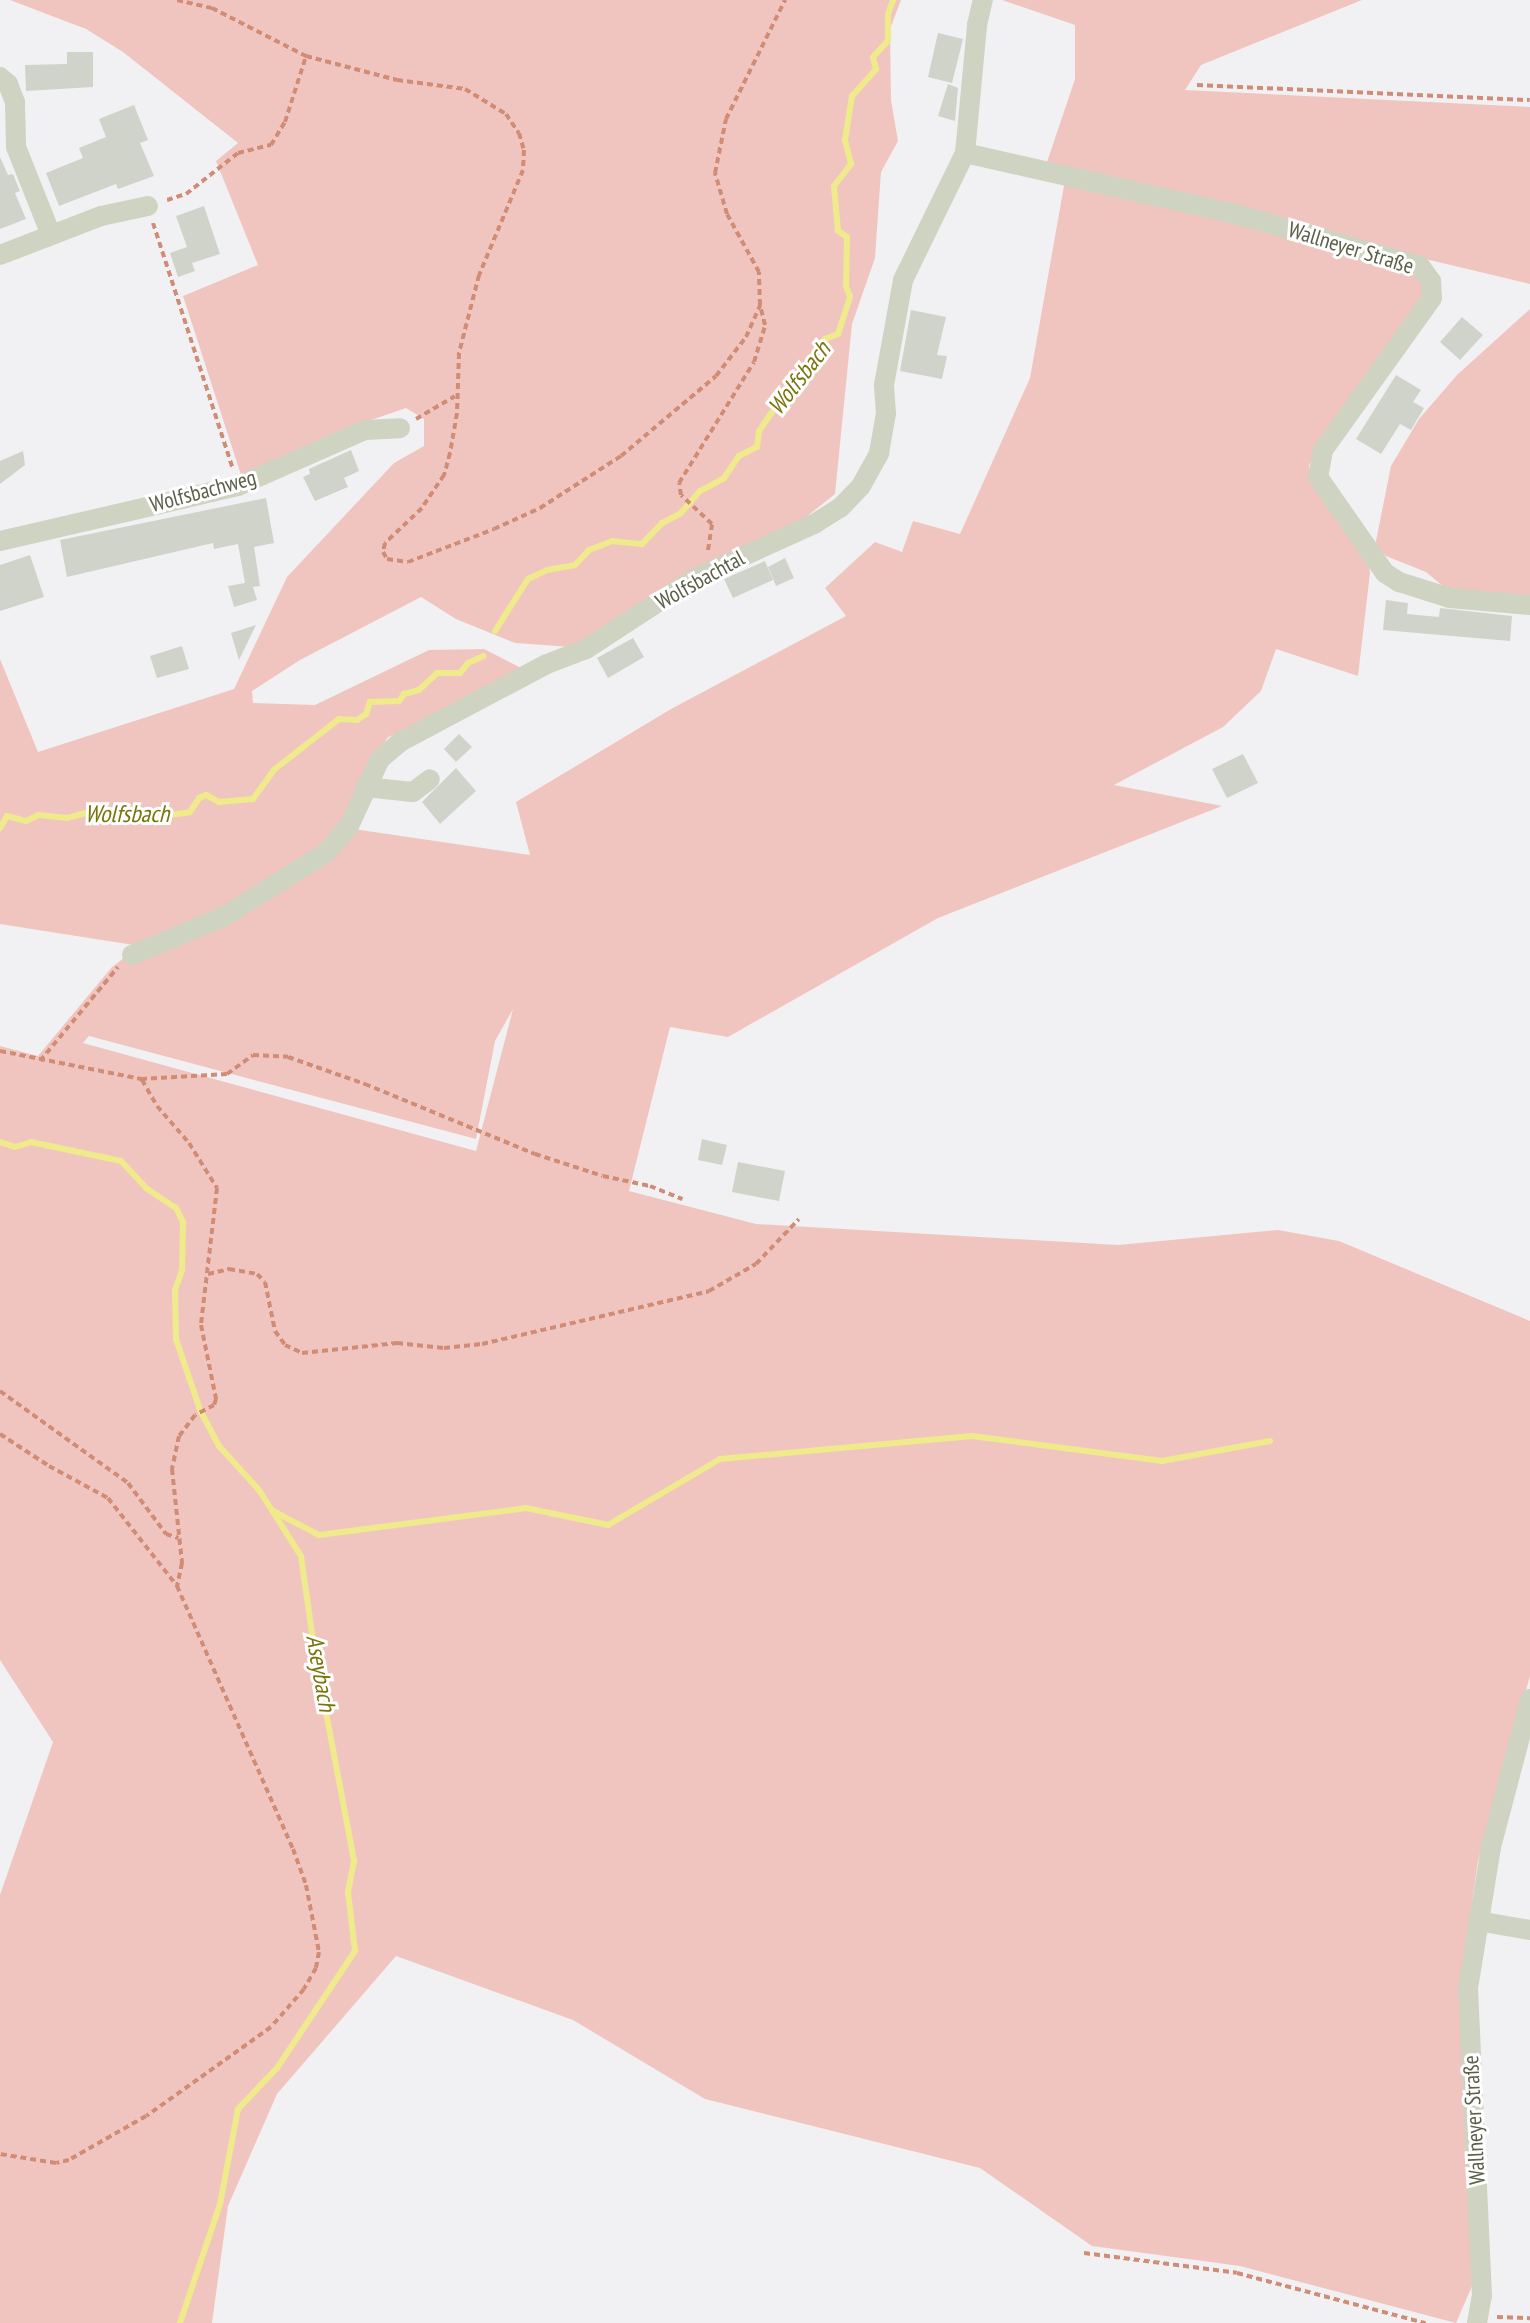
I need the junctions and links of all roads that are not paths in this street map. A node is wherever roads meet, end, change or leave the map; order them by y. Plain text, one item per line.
1 (983, 0) edge
2 (0, 77) edge
3 (965, 153) junction
4 (148, 206) road end
5 (51, 235) junction
6 (0, 255) edge
7 (400, 428) road end
8 (0, 541) edge
9 (1530, 605) edge
10 (430, 779) dead end
11 (365, 787) junction
12 (132, 955) road end
13 (1530, 1699) edge
14 (1478, 1921) junction
15 (1530, 1930) edge
16 (1484, 2322) edge

1 - 3 street, Wolfsbachtal
2 - 5 street
3 - 9 street, Wallneyer Straße
3 - 11 street, Wolfsbachtal
4 - 5 street
5 - 6 street
7 - 8 street, Wolfsbachweg
10 - 11 street
11 - 12 street, Wolfsbachtal
13 - 14 street, Wallneyer Straße
14 - 15 street
14 - 16 street, Wallneyer Straße

